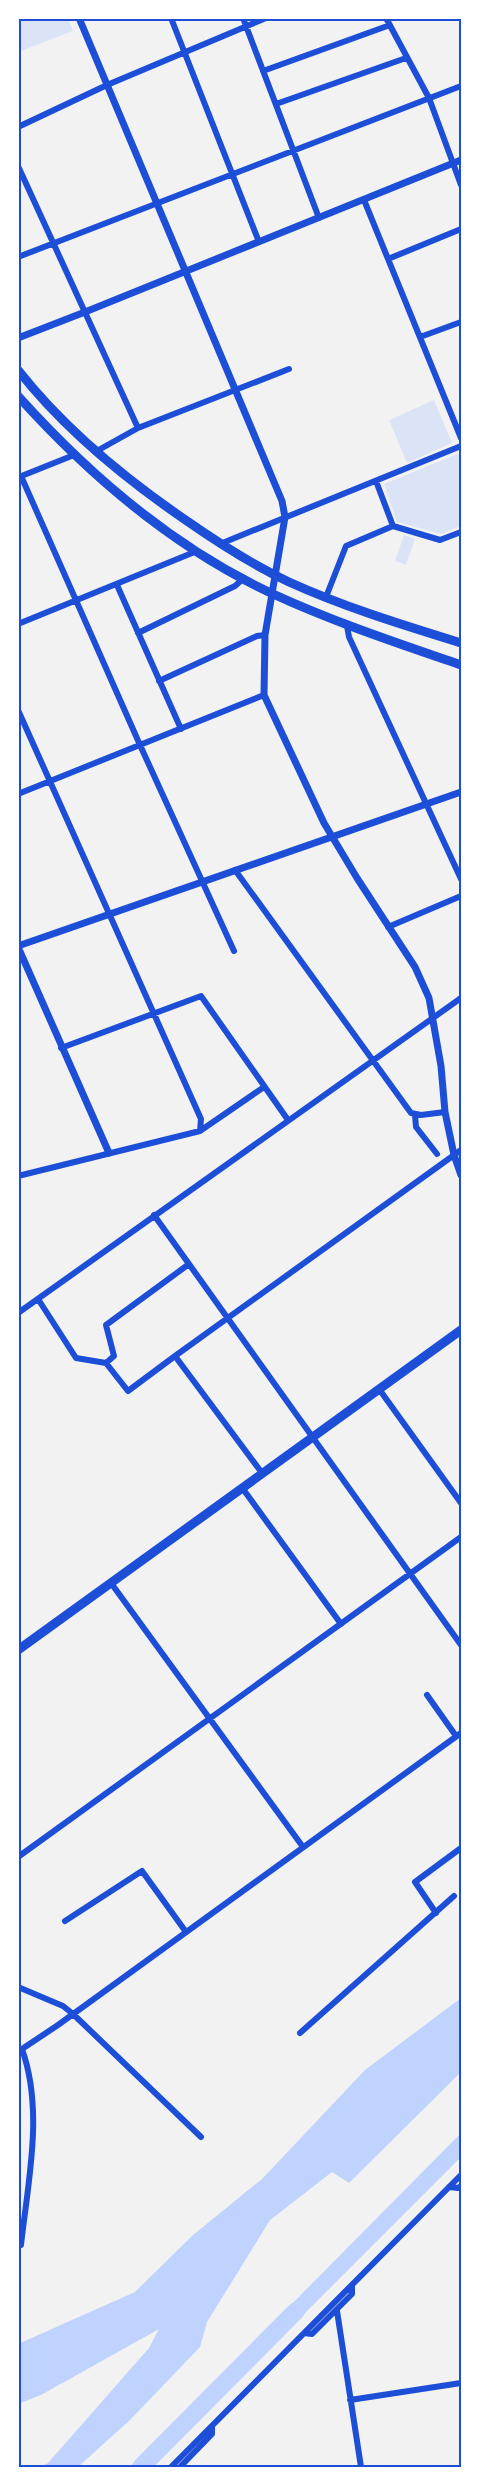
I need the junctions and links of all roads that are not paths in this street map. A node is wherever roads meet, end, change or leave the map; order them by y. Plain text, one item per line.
1 (79, 18) edge
2 (171, 18) edge
3 (243, 18) edge
4 (266, 18) edge
5 (386, 18) edge
6 (390, 25) junction
7 (247, 26) junction
8 (184, 52) junction
9 (406, 58) junction
10 (263, 71) junction
11 (107, 85) junction
12 (461, 86) edge
13 (429, 98) junction
14 (276, 104) junction
15 (18, 127) edge
16 (293, 151) junction
17 (457, 161) edge
18 (18, 166) edge
19 (233, 175) junction
20 (461, 185) edge
21 (364, 200) junction
22 (157, 204) junction
23 (319, 218) junction
24 (461, 229) edge
25 (259, 242) junction
26 (55, 243) junction
27 (18, 257) edge
28 (388, 259) junction
29 (186, 272) junction
30 (86, 312) junction
31 (461, 322) edge
32 (420, 337) junction
33 (18, 338) edge
34 (18, 369) edge
35 (289, 369) dead end
36 (235, 391) junction
37 (18, 396) edge
38 (138, 428) junction
39 (461, 438) edge
40 (461, 446) edge
41 (95, 452) junction
42 (74, 455) junction
43 (20, 477) edge
44 (376, 481) junction
45 (285, 516) junction
46 (393, 526) junction
47 (461, 532) edge
48 (220, 544) junction
49 (198, 551) junction
50 (275, 575) junction
51 (244, 578) junction
52 (117, 585) junction
53 (271, 593) junction
54 (326, 597) junction
55 (75, 601) junction
56 (18, 624) edge
57 (347, 626) junction
58 (138, 633) junction
59 (265, 635) junction
60 (461, 644) edge
61 (461, 665) edge
62 (159, 681) junction
63 (264, 695) junction
64 (18, 710) edge
65 (181, 729) junction
66 (140, 745) junction
67 (50, 781) junction
68 (461, 792) edge
69 (18, 794) edge
70 (427, 804) junction
71 (331, 837) junction
72 (235, 870) junction
73 (461, 879) edge
74 (202, 882) junction
75 (461, 896) edge
76 (110, 914) junction
77 (388, 927) junction
78 (18, 947) edge
79 (234, 951) dead end
80 (461, 998) edge
81 (154, 1012) junction
82 (433, 1017) junction
83 (61, 1048) junction
84 (372, 1061) junction
85 (264, 1087) junction
86 (445, 1112) junction
87 (415, 1115) junction
88 (288, 1120) junction
89 (200, 1131) junction
90 (461, 1150) edge
91 (109, 1152) junction
92 (437, 1154) dead end
93 (454, 1155) junction
94 (461, 1175) edge
95 (18, 1176) edge
96 (154, 1215) junction
97 (189, 1264) junction
98 (38, 1299) junction
99 (18, 1312) edge
100 (228, 1318) junction
101 (461, 1330) edge
102 (175, 1356) junction
103 (106, 1363) junction
104 (379, 1389) junction
105 (312, 1437) junction
106 (262, 1473) junction
107 (243, 1489) junction
108 (461, 1503) edge
109 (461, 1537) edge
110 (411, 1575) junction
111 (111, 1583) junction
112 (342, 1624) junction
113 (461, 1646) edge
114 (18, 1650) edge
115 (427, 1695) dead end
116 (210, 1719) junction
117 (459, 1735) edge
118 (303, 1847) junction
119 (461, 1848) edge
120 (18, 1857) edge
121 (454, 1896) dead end
122 (436, 1913) junction
123 (65, 1921) dead end
124 (186, 1932) junction
125 (18, 1987) edge
126 (73, 2014) junction
127 (300, 2033) dead end
128 (20, 2049) edge
129 (201, 2137) dead end
130 (461, 2175) edge
131 (461, 2186) edge
132 (449, 2187) junction
133 (18, 2244) edge
134 (352, 2285) junction
135 (338, 2311) junction
136 (304, 2333) junction
137 (461, 2383) edge
138 (350, 2400) junction
139 (212, 2425) junction
140 (183, 2466) edge
141 (171, 2467) edge
142 (361, 2467) edge

1 - 11 street
2 - 8 street
3 - 7 street
4 - 7 street
5 - 6 street
6 - 9 street
6 - 10 street
7 - 8 street
7 - 10 street
8 - 11 street
8 - 19 street
9 - 13 street
9 - 14 street
10 - 14 street
11 - 15 street
11 - 22 street
12 - 13 street
13 - 16 street
13 - 17 street
14 - 16 street
16 - 19 street
16 - 23 street
17 - 20 street
17 - 21 street
18 - 26 street
19 - 22 street
19 - 25 street
21 - 23 street
21 - 28 street
22 - 26 street
22 - 29 street
23 - 25 street
24 - 28 street
25 - 29 street
26 - 27 street
26 - 30 street
28 - 32 street
29 - 30 street
29 - 36 street
30 - 33 street
30 - 38 street
31 - 32 street
32 - 39 street
34 - 41 main road
35 - 36 street
36 - 38 street
36 - 45 street
37 - 42 main road
38 - 41 street
40 - 44 street
41 - 48 main road
42 - 43 street
42 - 49 main road
43 - 55 street
44 - 45 street
44 - 46 street
45 - 48 street
45 - 50 street
46 - 47 street
46 - 54 street
48 - 50 main road
49 - 51 main road
49 - 52 street
50 - 53 street
50 - 54 main road
51 - 53 main road
51 - 58 street
52 - 55 street
52 - 58 street
53 - 57 main road
53 - 59 street
54 - 60 main road
55 - 56 street
55 - 66 street
57 - 61 main road
57 - 70 street
58 - 62 street
59 - 62 street
59 - 63 street
62 - 65 street
63 - 65 street
63 - 71 street
64 - 67 street
65 - 66 street
66 - 67 street
66 - 74 street
67 - 69 street
67 - 76 street
68 - 70 street
70 - 71 street
70 - 73 street
71 - 72 street
71 - 77 street
72 - 74 street
72 - 84 street
74 - 76 street
74 - 79 street
75 - 77 street
76 - 78 street
76 - 81 street
77 - 82 street
78 - 83 street
80 - 82 street
81 - 83 street
81 - 85 street
81 - 89 street
82 - 84 street
82 - 86 street
83 - 91 street
84 - 87 street
84 - 88 street
85 - 88 street
85 - 89 street
86 - 87 street
86 - 93 street
87 - 92 street
88 - 96 street
89 - 91 street
90 - 93 street
91 - 95 street
93 - 94 street
93 - 100 street
96 - 97 street
96 - 98 street
97 - 100 street
97 - 103 street
98 - 99 street
98 - 103 street
100 - 102 street
100 - 105 street
101 - 104 main road
102 - 103 street
102 - 106 street
104 - 105 main road
104 - 108 street
105 - 106 main road
105 - 110 street
106 - 107 main road
107 - 111 main road
107 - 112 street
109 - 110 street
110 - 112 street
110 - 113 street
111 - 114 main road
111 - 116 street
112 - 116 street
115 - 117 street
116 - 118 street
116 - 120 street
117 - 118 street
118 - 124 street
119 - 122 street
121 - 122 street
122 - 127 street
123 - 124 street
124 - 126 street
125 - 126 street
126 - 128 street
126 - 129 street
128 - 133 street
130 - 132 street
131 - 132 street
132 - 134 street
134 - 135 street
134 - 136 street
135 - 136 street
135 - 138 street
136 - 139 street
137 - 138 street
138 - 142 street
139 - 140 street
139 - 141 street

